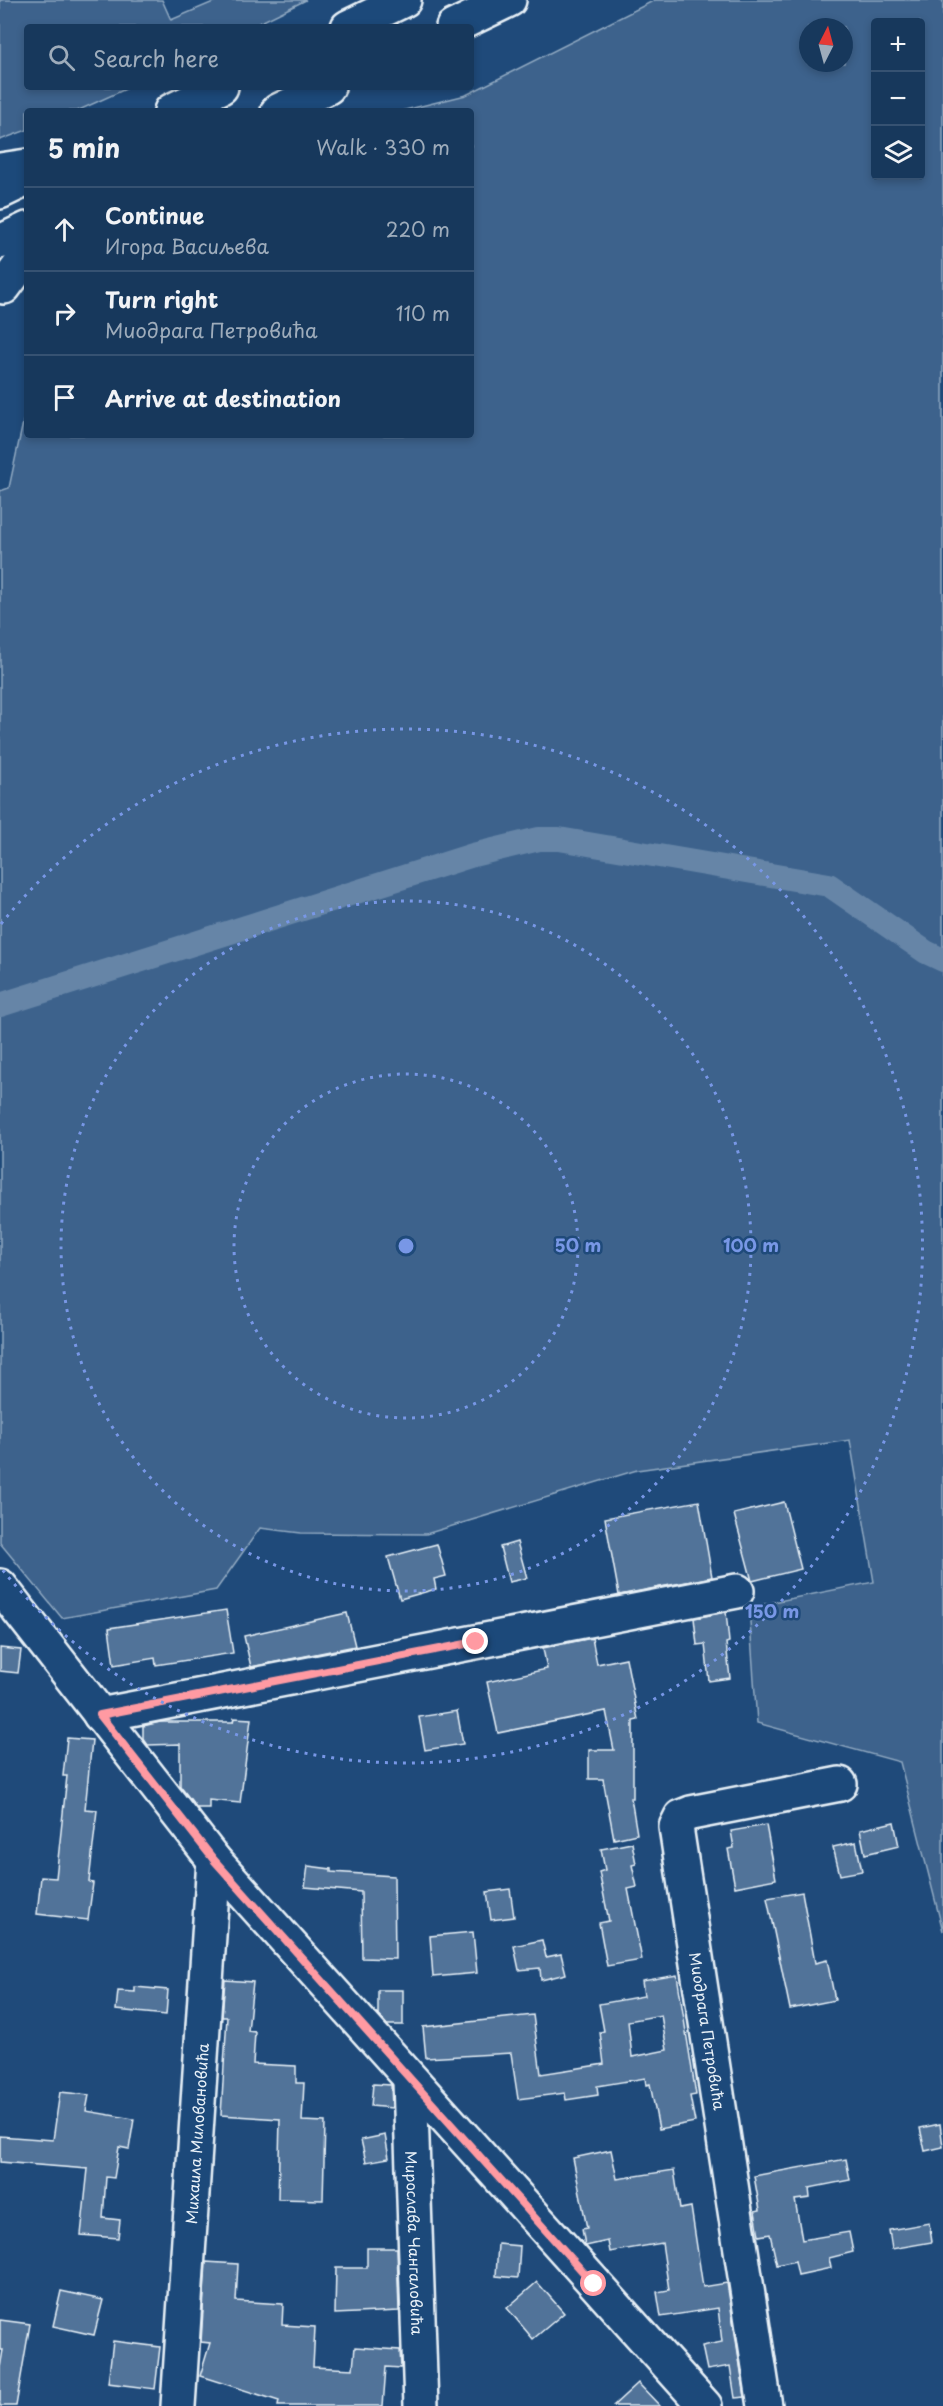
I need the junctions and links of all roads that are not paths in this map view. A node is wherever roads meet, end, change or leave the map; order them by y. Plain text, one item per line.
1 (404, 0) edge
2 (509, 0) edge
3 (354, 24) edge
4 (459, 24) edge
5 (215, 90) edge
6 (322, 90) edge
7 (177, 108) edge
8 (284, 108) edge
9 (24, 166) edge
10 (0, 170) edge
11 (24, 180) edge
12 (0, 192) edge
13 (24, 230) edge
14 (0, 242) edge
15 (24, 260) edge
16 (1, 292) edge
17 (0, 1586) edge
18 (737, 1591) dead end
19 (100, 1715) junction
20 (840, 1784) dead end
21 (214, 1860) junction
22 (410, 2081) junction
23 (178, 2406) edge
24 (421, 2406) edge
25 (705, 2406) edge
26 (765, 2406) edge

1 - 3 street
2 - 4 street
5 - 7 street
6 - 8 street
9 - 10 street
11 - 12 street
13 - 14 street
15 - 16 street
17 - 19 street
18 - 19 street
19 - 21 street
20 - 26 street, Миодрага Петровића
21 - 22 street
21 - 23 street, Михаила Миловановића
22 - 24 street, Мирослава Чангаловића
22 - 25 street

